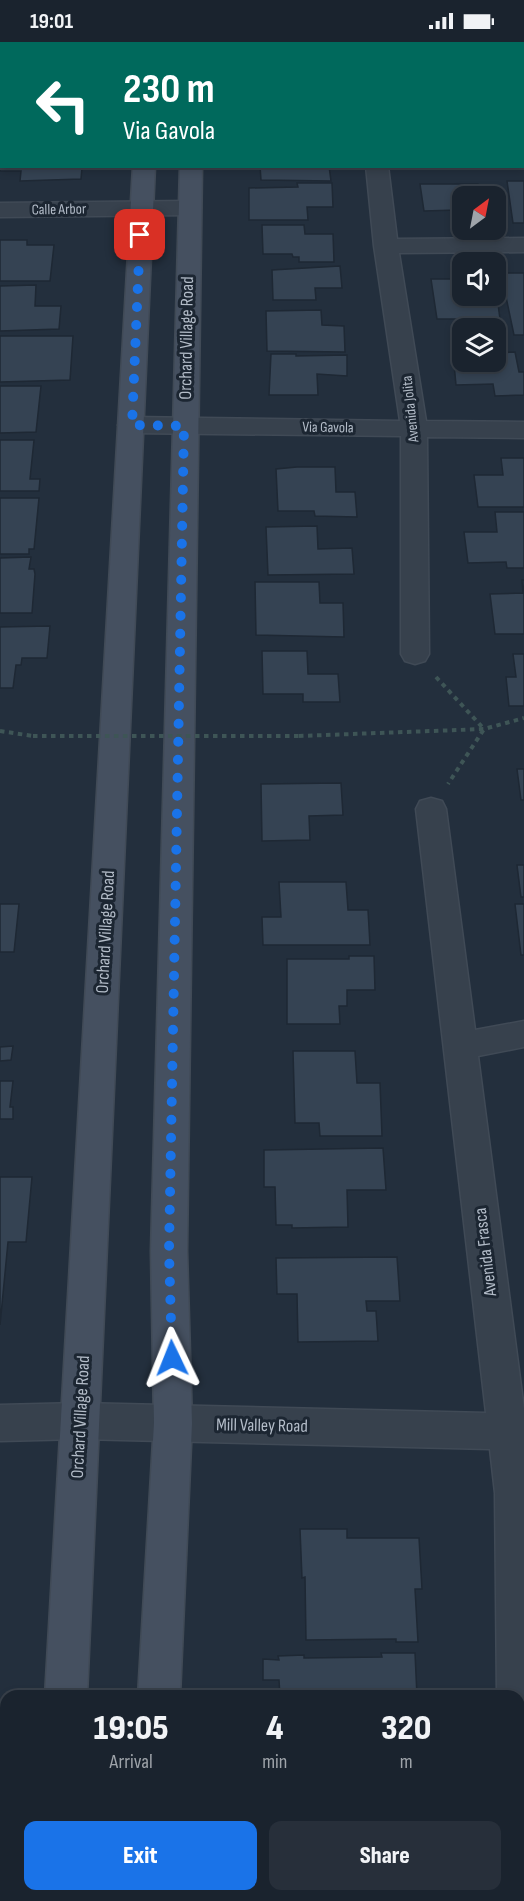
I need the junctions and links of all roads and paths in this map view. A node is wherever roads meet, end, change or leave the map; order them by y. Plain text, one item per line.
1 (144, 168) edge
2 (191, 168) edge
3 (377, 168) edge
4 (142, 208) junction
5 (190, 208) junction
6 (0, 210) edge
7 (524, 245) edge
8 (386, 246) junction
9 (132, 425) junction
10 (184, 426) junction
11 (414, 428) junction
12 (524, 430) edge
13 (415, 654) joint
14 (524, 718) edge
15 (484, 729) junction
16 (0, 731) edge
17 (33, 736) joint
18 (431, 810) joint
19 (524, 1034) edge
20 (460, 1046) junction
21 (80, 1421) junction
22 (0, 1423) edge
23 (173, 1423) junction
24 (515, 1432) edge
25 (66, 1690) edge
26 (159, 1690) edge
27 (518, 1690) edge

1 - 4 main road, Orchard Village Road
2 - 5 main road, Orchard Village Road
3 - 8 street, Avenida Jolita
4 - 5 street, Calle Arbor
4 - 6 street, Calle Arbor
4 - 9 main road, Orchard Village Road
5 - 10 main road, Orchard Village Road
7 - 8 street
8 - 11 street, Avenida Jolita
9 - 10 street, Via Gavola
9 - 21 main road, Orchard Village Road
10 - 11 street, Via Gavola
10 - 23 main road, Orchard Village Road
11 - 12 street, Via Gavola
11 - 13 street, Avenida Jolita
13 - 15 path
14 - 15 path
15 - 17 path, bridge
15 - 18 path
16 - 17 path
18 - 20 street, Avenida Frasca
19 - 20 street
20 - 24 street, Avenida Frasca
21 - 22 street, Mill Valley Road
21 - 23 street, Mill Valley Road
21 - 25 main road, Orchard Village Road
23 - 24 street, Mill Valley Road
23 - 26 main road, Orchard Village Road
24 - 27 street, Avenida Frasca

